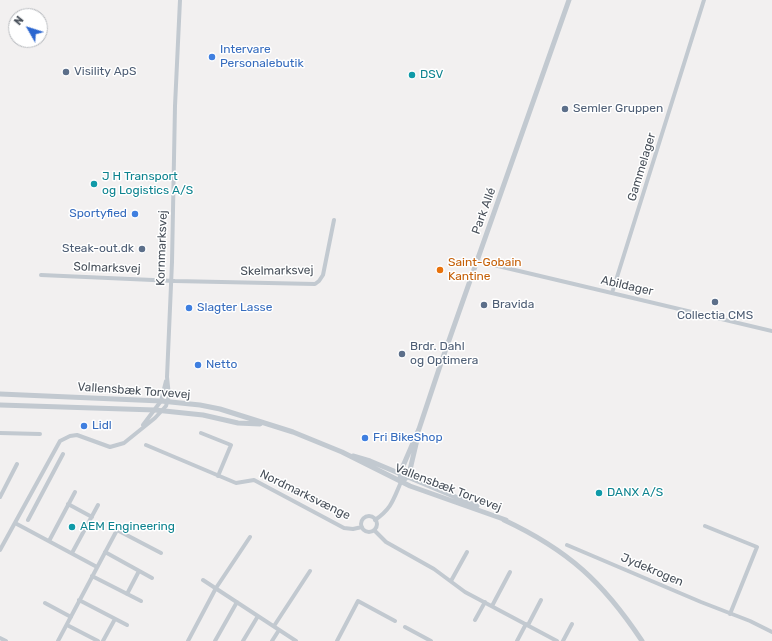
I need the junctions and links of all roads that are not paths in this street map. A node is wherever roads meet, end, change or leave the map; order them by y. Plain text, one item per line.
1 (180, 0) edge
2 (569, 0) edge
3 (704, 0) edge
4 (334, 220) dead end
5 (476, 261) junction
6 (41, 275) dead end
7 (172, 280) junction
8 (612, 293) junction
9 (772, 331) edge
10 (167, 377) junction
11 (0, 394) edge
12 (161, 401) junction
13 (169, 401) junction
14 (0, 406) edge
15 (155, 410) junction
16 (163, 410) junction
17 (265, 424) junction
18 (419, 429) junction
19 (140, 430) junction
20 (0, 433) edge
21 (201, 433) dead end
22 (40, 434) dead end
23 (146, 445) dead end
24 (342, 452) junction
25 (63, 454) dead end
26 (17, 464) dead end
27 (400, 474) junction
28 (218, 476) junction
29 (408, 477) junction
30 (401, 482) junction
31 (75, 492) dead end
32 (31, 494) junction
33 (0, 497) edge
34 (40, 498) junction
35 (68, 504) junction
36 (98, 505) dead end
37 (92, 517) junction
38 (28, 520) dead end
39 (375, 520) junction
40 (506, 520) junction
41 (15, 523) junction
42 (704, 526) dead end
43 (362, 528) junction
44 (374, 530) junction
45 (250, 537) dead end
46 (49, 541) junction
47 (567, 545) dead end
48 (0, 550) edge
49 (105, 552) junction
50 (467, 552) dead end
51 (72, 553) junction
52 (161, 553) dead end
53 (97, 567) junction
54 (139, 571) junction
55 (310, 571) dead end
56 (510, 572) dead end
57 (92, 576) junction
58 (152, 578) dead end
59 (203, 580) dead end
60 (451, 581) junction
61 (216, 588) junction
62 (127, 594) junction
63 (80, 600) junction
64 (541, 600) dead end
65 (141, 601) dead end
66 (237, 602) junction
67 (485, 602) junction
68 (45, 603) dead end
69 (492, 606) junction
70 (730, 614) junction
71 (258, 616) junction
72 (71, 617) junction
73 (115, 619) junction
74 (476, 620) dead end
75 (394, 621) dead end
76 (572, 624) dead end
77 (67, 625) junction
78 (127, 625) dead end
79 (527, 625) junction
80 (274, 626) junction
81 (405, 627) dead end
82 (279, 630) junction
83 (772, 632) edge
84 (0, 638) edge
85 (339, 640) edge
86 (6, 641) edge
87 (58, 641) edge
88 (98, 641) edge
89 (103, 641) edge
90 (188, 641) edge
91 (215, 641) edge
92 (243, 641) edge
93 (272, 641) edge
94 (296, 641) edge
95 (430, 641) edge
96 (517, 641) edge
97 (557, 641) edge
98 (563, 641) edge
99 (642, 641) edge

1 - 7 street, Kornmarksvej
2 - 5 street, Park Allé
3 - 8 street, Gammelager
4 - 7 street, Skelmarksvej
5 - 8 street, Abildager
5 - 18 street, Park Allé
6 - 7 street, Solmarksvej
7 - 10 street, Kornmarksvej
8 - 9 street, Abildager
10 - 12 street, Kornmarksvej
10 - 13 street, Kornmarksvej
11 - 12 street, Vallensbæk Torvevej
12 - 13 street, Vallensbæk Torvevej
12 - 15 street, Kornmarksvej
13 - 16 street
13 - 17 street, Vallensbæk Torvevej
14 - 15 street, Vallensbæk Torvevej
15 - 16 street, Vallensbæk Torvevej
15 - 19 street, Kornmarksvej
16 - 17 street, Vallensbæk Torvevej
16 - 19 street
17 - 24 street, Vallensbæk Torvevej
18 - 27 street, Park Allé
18 - 29 street, Park Allé
19 - 32 street
20 - 22 street
21 - 28 street
23 - 28 street, Nordmarksvænge
24 - 27 street, Vallensbæk Torvevej
24 - 30 street, Vallensbæk Torvevej
25 - 34 street
26 - 33 street
27 - 29 street, Vallensbæk Torvevej
27 - 30 street
28 - 43 street, Nordmarksvænge
29 - 30 street
29 - 40 street, Vallensbæk Torvevej
30 - 39 street
30 - 40 street, Vallensbæk Torvevej
31 - 35 street
32 - 34 street
32 - 41 street
34 - 38 street
35 - 37 street
35 - 46 street
36 - 37 street
37 - 51 street
39 - 43 street
39 - 44 street
40 - 99 street, Vallensbæk Torvevej
41 - 46 street
41 - 48 street
42 - 70 street
43 - 44 street
44 - 60 street
45 - 61 street
46 - 51 street
47 - 70 street, Jydekrogen
49 - 52 street
49 - 53 street
49 - 54 street
50 - 60 street
51 - 53 street
53 - 57 street
54 - 58 street
54 - 62 street
55 - 80 street
56 - 69 street
57 - 62 street
57 - 63 street
59 - 61 street
60 - 67 street
61 - 66 street
61 - 90 street
62 - 65 street
63 - 72 street
63 - 73 street
64 - 79 street
66 - 71 street
66 - 91 street
67 - 69 street
67 - 74 street
68 - 72 street
69 - 79 street
70 - 83 street, Jydekrogen
71 - 80 street
71 - 92 street
72 - 77 street
73 - 78 street
73 - 89 street
75 - 85 street
76 - 98 street
77 - 87 street
77 - 88 street
79 - 96 street
79 - 97 street
80 - 82 street
81 - 95 street
82 - 93 street
82 - 94 street
84 - 86 street

